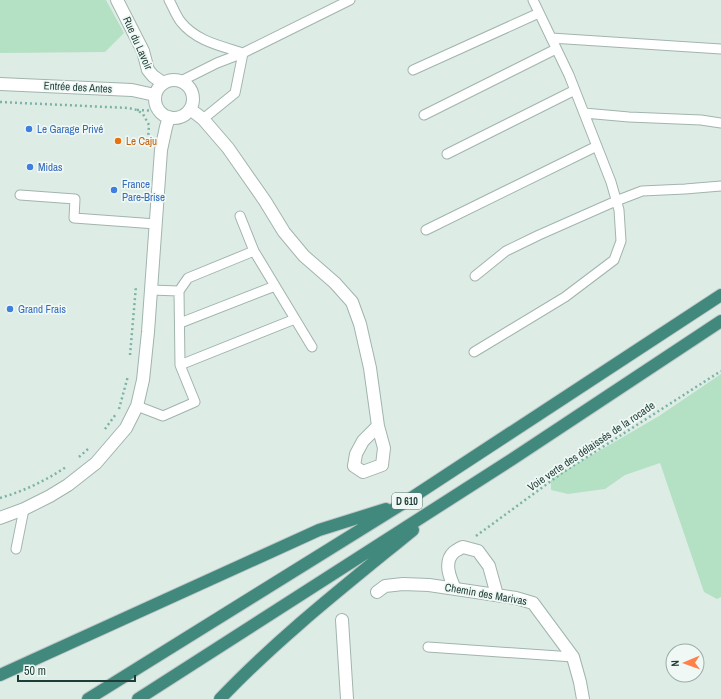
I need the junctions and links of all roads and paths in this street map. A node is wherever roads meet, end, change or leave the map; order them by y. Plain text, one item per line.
1 (117, 0) edge
2 (169, 0) edge
3 (350, 0) edge
4 (533, 0) edge
5 (539, 12) junction
6 (551, 38) junction
7 (556, 49) junction
8 (721, 49) edge
9 (243, 52) junction
10 (412, 70) dead end
11 (181, 81) junction
12 (163, 83) junction
13 (0, 84) edge
14 (574, 90) junction
15 (155, 95) junction
16 (0, 102) edge
17 (190, 109) junction
18 (137, 110) junction
19 (584, 113) junction
20 (164, 114) junction
21 (424, 115) dead end
22 (203, 119) junction
23 (721, 122) edge
24 (148, 140) dead end
25 (597, 146) junction
26 (447, 154) dead end
27 (721, 186) edge
28 (20, 195) dead end
29 (616, 200) junction
30 (240, 216) dead end
31 (156, 224) junction
32 (426, 230) dead end
33 (254, 251) junction
34 (475, 276) dead end
35 (136, 284) dead end
36 (275, 286) junction
37 (151, 290) junction
38 (179, 291) junction
39 (721, 295) edge
40 (295, 319) junction
41 (721, 321) edge
42 (180, 323) junction
43 (312, 347) dead end
44 (474, 352) dead end
45 (130, 360) dead end
46 (180, 365) junction
47 (721, 371) edge
48 (129, 375) dead end
49 (137, 406) junction
50 (378, 426) dead end
51 (104, 430) dead end
52 (89, 448) dead end
53 (78, 458) dead end
54 (72, 464) dead end
55 (455, 495) junction
56 (0, 498) edge
57 (402, 504) junction
58 (24, 509) junction
59 (0, 518) edge
60 (472, 539) dead end
61 (16, 549) dead end
62 (456, 589) junction
63 (377, 592) dead end
64 (497, 595) junction
65 (342, 620) dead end
66 (428, 647) dead end
67 (573, 657) junction
68 (0, 675) edge
69 (88, 699) edge
70 (138, 699) edge
71 (220, 699) edge
72 (347, 699) edge
73 (583, 699) edge

1 - 12 street, Rue du Lavoir
2 - 9 lane
3 - 9 lane
4 - 5 lane
5 - 6 lane
5 - 10 lane
6 - 7 lane
6 - 8 lane
7 - 14 lane
7 - 21 lane
9 - 11 lane
9 - 22 lane
11 - 12 street
11 - 17 street
12 - 15 street
13 - 15 street, Entrée des Antes
14 - 19 lane
14 - 26 lane
15 - 20 street
16 - 18 path
17 - 20 street
17 - 22 street
18 - 20 path
18 - 24 path
19 - 23 lane
19 - 25 lane
20 - 31 street
22 - 50 street
25 - 29 lane
25 - 32 lane
27 - 29 lane
28 - 31 lane
29 - 34 lane
29 - 44 lane
30 - 33 lane
31 - 37 street
33 - 36 lane
33 - 38 lane
35 - 45 path
36 - 40 lane
36 - 42 lane
37 - 38 lane
37 - 49 street
38 - 42 lane
39 - 57 highway, D 610
40 - 43 lane
40 - 46 lane
41 - 55 highway, D 610
42 - 46 lane
46 - 49 lane
47 - 60 path, Voie verte des délaissés de la rocade
48 - 51 path
49 - 58 street
52 - 53 path
54 - 56 path
55 - 70 highway, D 610
55 - 71 highway
57 - 68 highway
57 - 69 highway, D 610
58 - 59 street
58 - 61 lane
62 - 63 street, Chemin des Marivas
62 - 64 street, Chemin des Marivas
62 - 64 street
64 - 67 street, Chemin des Marivas
65 - 72 street
66 - 67 lane
67 - 73 street, Chemin des Marivas

